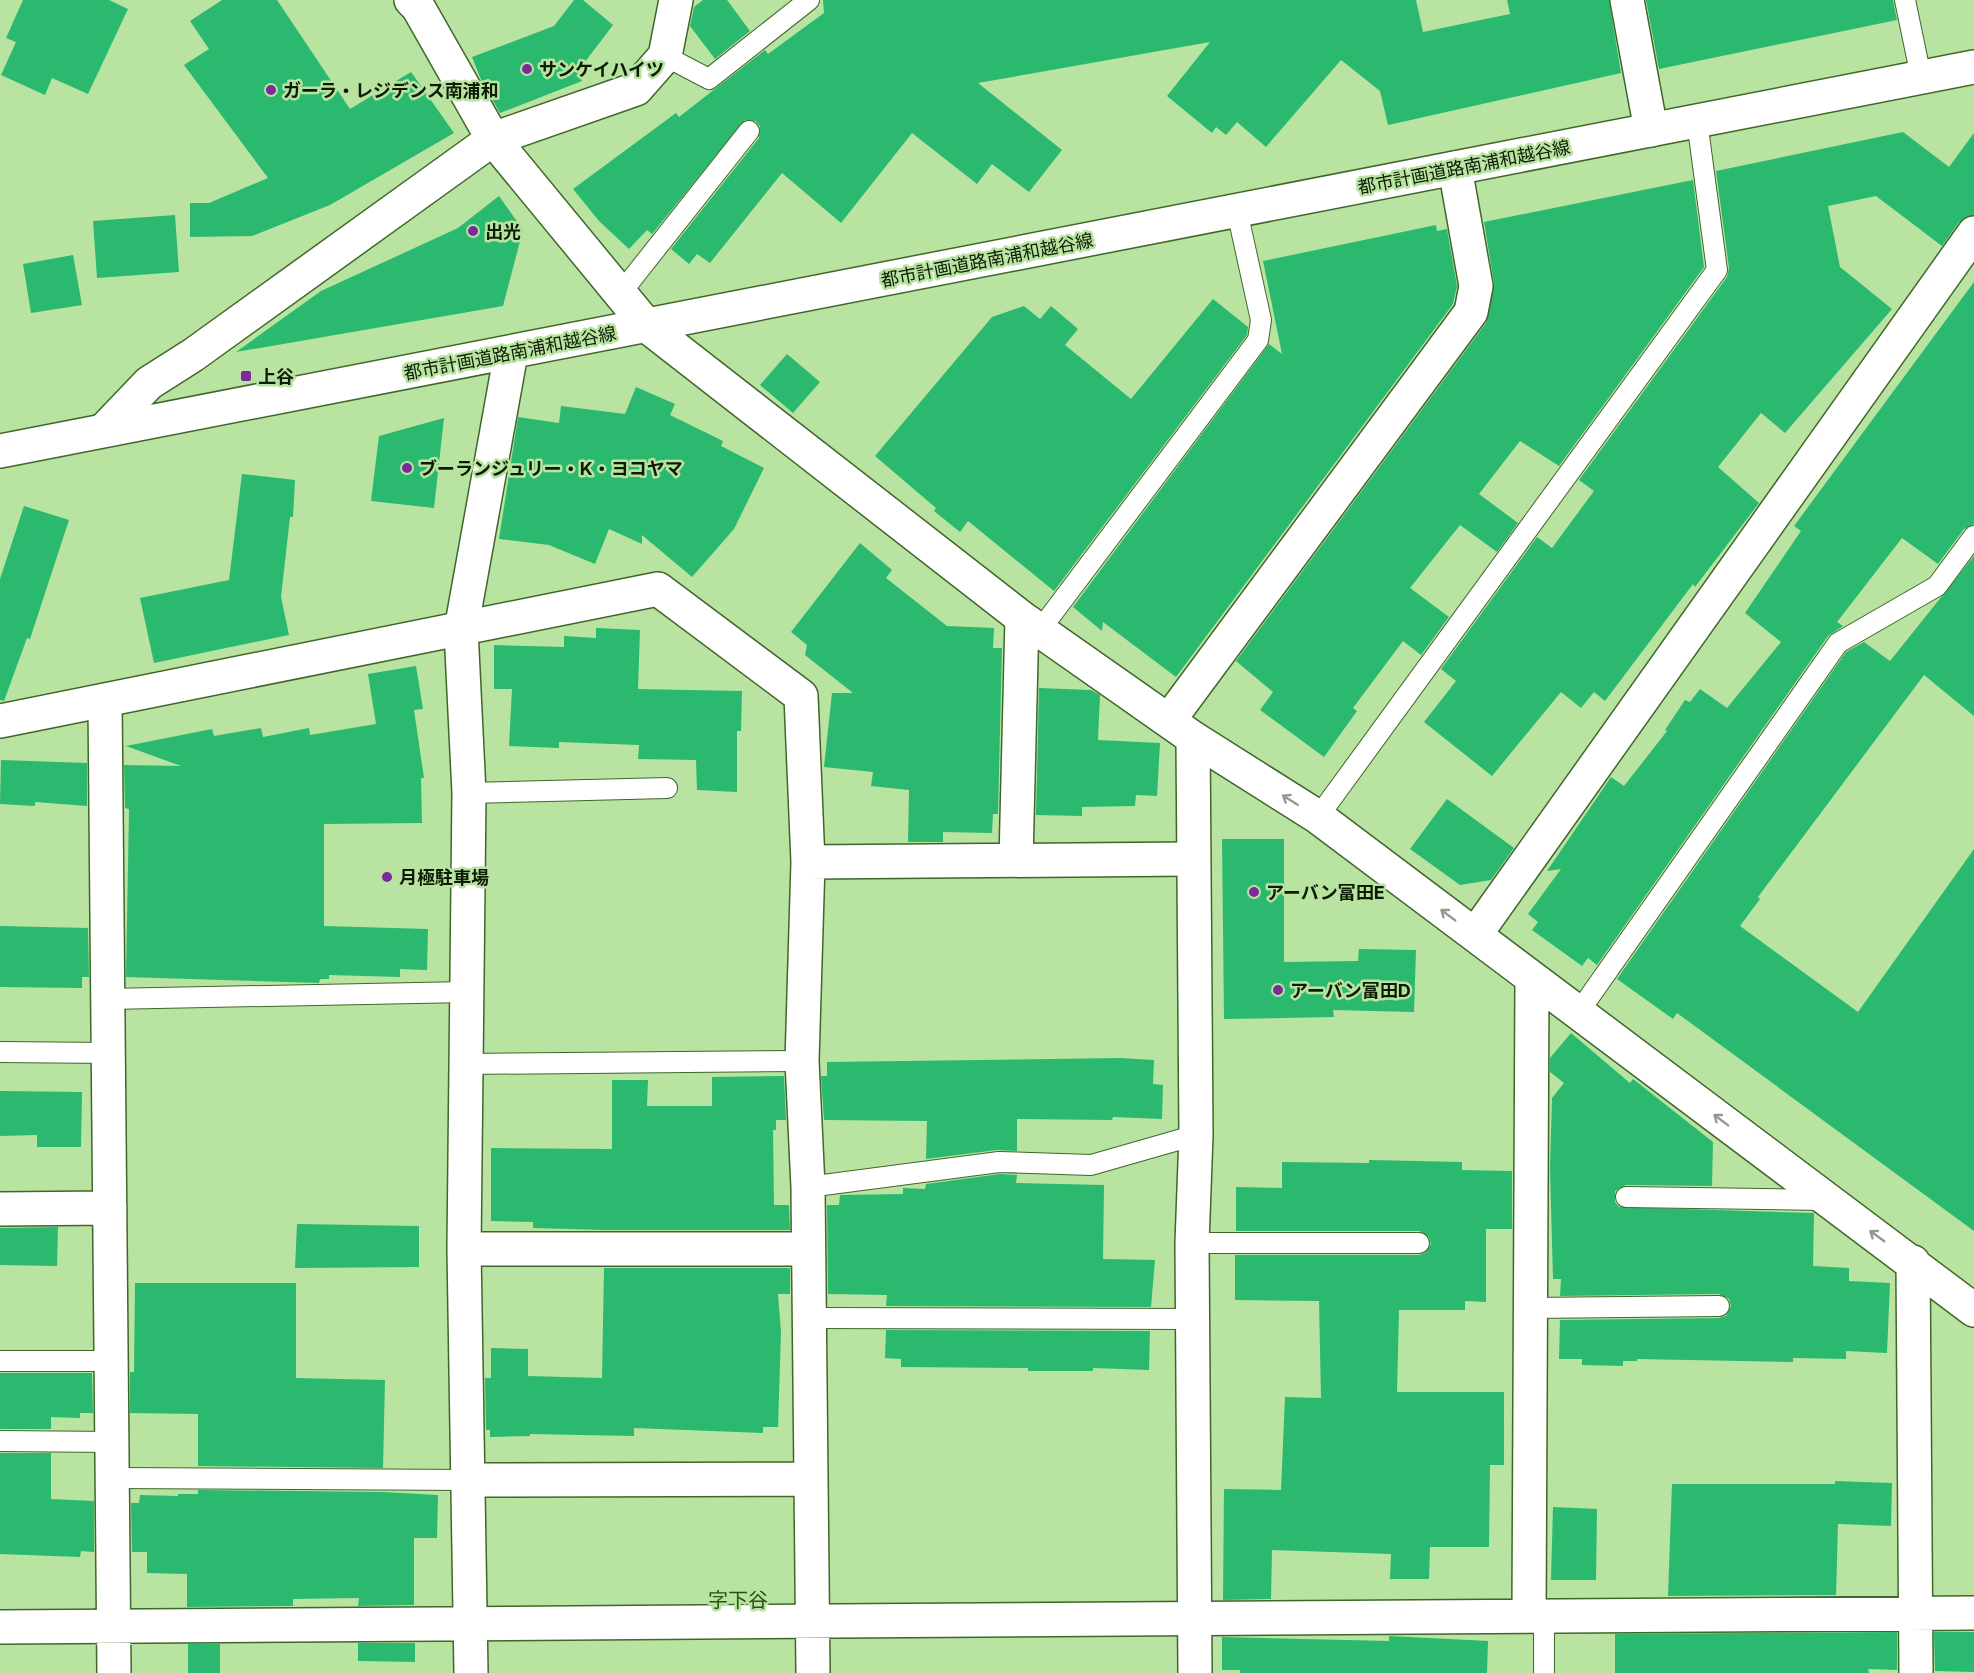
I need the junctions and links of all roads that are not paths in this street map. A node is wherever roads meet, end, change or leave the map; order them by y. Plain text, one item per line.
1 (411, 0) edge
2 (676, 0) edge
3 (809, 0) edge
4 (1627, 0) edge
5 (1905, 0) edge
6 (665, 56) junction
7 (1974, 67) edge
8 (1921, 77) junction
9 (1697, 121) junction
10 (1651, 130) junction
11 (749, 132) dead end
12 (493, 139) junction
13 (1455, 168) junction
14 (1237, 211) junction
15 (1974, 233) edge
16 (620, 294) junction
17 (647, 326) junction
18 (511, 353) junction
19 (105, 429) junction
20 (0, 451) edge
21 (1974, 536) edge
22 (1031, 624) junction
23 (461, 630) junction
24 (105, 700) junction
25 (0, 721) edge
26 (1181, 729) junction
27 (667, 788) dead end
28 (469, 793) junction
29 (1318, 818) junction
30 (1193, 859) junction
31 (1016, 860) junction
32 (808, 862) junction
33 (1475, 935) junction
34 (1532, 980) junction
35 (467, 992) junction
36 (108, 999) junction
37 (1578, 1013) junction
38 (0, 1052) edge
39 (109, 1053) junction
40 (802, 1061) junction
41 (466, 1064) junction
42 (1196, 1135) junction
43 (808, 1187) junction
44 (1626, 1197) dead end
45 (1827, 1200) junction
46 (110, 1208) junction
47 (0, 1209) edge
48 (1192, 1243) junction
49 (1419, 1243) dead end
50 (808, 1248) junction
51 (464, 1249) junction
52 (1913, 1262) junction
53 (1970, 1298) edge
54 (1719, 1306) dead end
55 (1531, 1308) junction
56 (809, 1318) junction
57 (1192, 1319) junction
58 (0, 1361) edge
59 (111, 1361) junction
60 (0, 1441) edge
61 (112, 1442) junction
62 (112, 1478) junction
63 (811, 1479) junction
64 (470, 1480) junction
65 (1974, 1613) edge
66 (1915, 1614) junction
67 (1537, 1616) junction
68 (1194, 1618) junction
69 (813, 1622) junction
70 (471, 1624) junction
71 (113, 1626) junction
72 (0, 1627) edge
73 (114, 1673) edge
74 (471, 1673) edge
75 (813, 1673) edge
76 (1195, 1673) edge
77 (1544, 1673) edge
78 (1916, 1673) edge

1 - 12 street
2 - 6 street
3 - 6 lane
4 - 10 street
5 - 8 lane
6 - 12 street
7 - 8 street, 都市計画道路南浦和越谷線
8 - 9 street, 都市計画道路南浦和越谷線
9 - 10 street, 都市計画道路南浦和越谷線
9 - 29 lane
10 - 13 street, 都市計画道路南浦和越谷線
11 - 16 lane
12 - 16 street
12 - 19 street
13 - 14 street, 都市計画道路南浦和越谷線
13 - 26 street
14 - 17 street, 都市計画道路南浦和越谷線
14 - 22 lane
15 - 33 street
16 - 17 street
17 - 18 street, 都市計画道路南浦和越谷線
17 - 22 street
18 - 19 street, 都市計画道路南浦和越谷線
18 - 23 street
19 - 20 street, 都市計画道路南浦和越谷線
21 - 37 lane
22 - 26 street
22 - 31 street
23 - 24 street
23 - 28 street
23 - 32 street
24 - 25 street
24 - 36 street
29 -> 26 street
26 - 30 street
27 - 28 lane
28 - 35 street
33 -> 29 street
30 - 31 street
30 - 42 street
31 - 32 street
32 - 40 street
33 - 34 street
34 - 37 street
34 - 55 street
35 - 36 lane
35 - 41 street
36 - 39 street
45 -> 37 street
38 - 39 lane
39 - 46 street
40 - 41 lane
40 - 43 street
41 - 51 street
42 - 43 lane
42 - 48 street
43 - 50 street
44 - 45 lane
52 -> 45 street
46 - 47 street
46 - 59 street
48 - 49 lane
48 - 57 street
50 - 51 street
50 - 56 street
51 - 64 street
52 - 53 street
52 - 66 street
54 - 55 lane
55 - 67 street
56 - 57 lane
56 - 63 street
57 - 68 street
58 - 59 lane
59 - 61 street
60 - 61 lane
61 - 62 street
62 - 64 lane
62 - 71 street
63 - 64 street
63 - 69 street
64 - 70 street
65 - 66 street
66 - 67 street
66 - 78 street
67 - 68 street
67 - 77 lane
68 - 69 street
68 - 76 street
69 - 70 street
69 - 75 street
70 - 71 street
70 - 74 street
71 - 72 street
71 - 73 street

